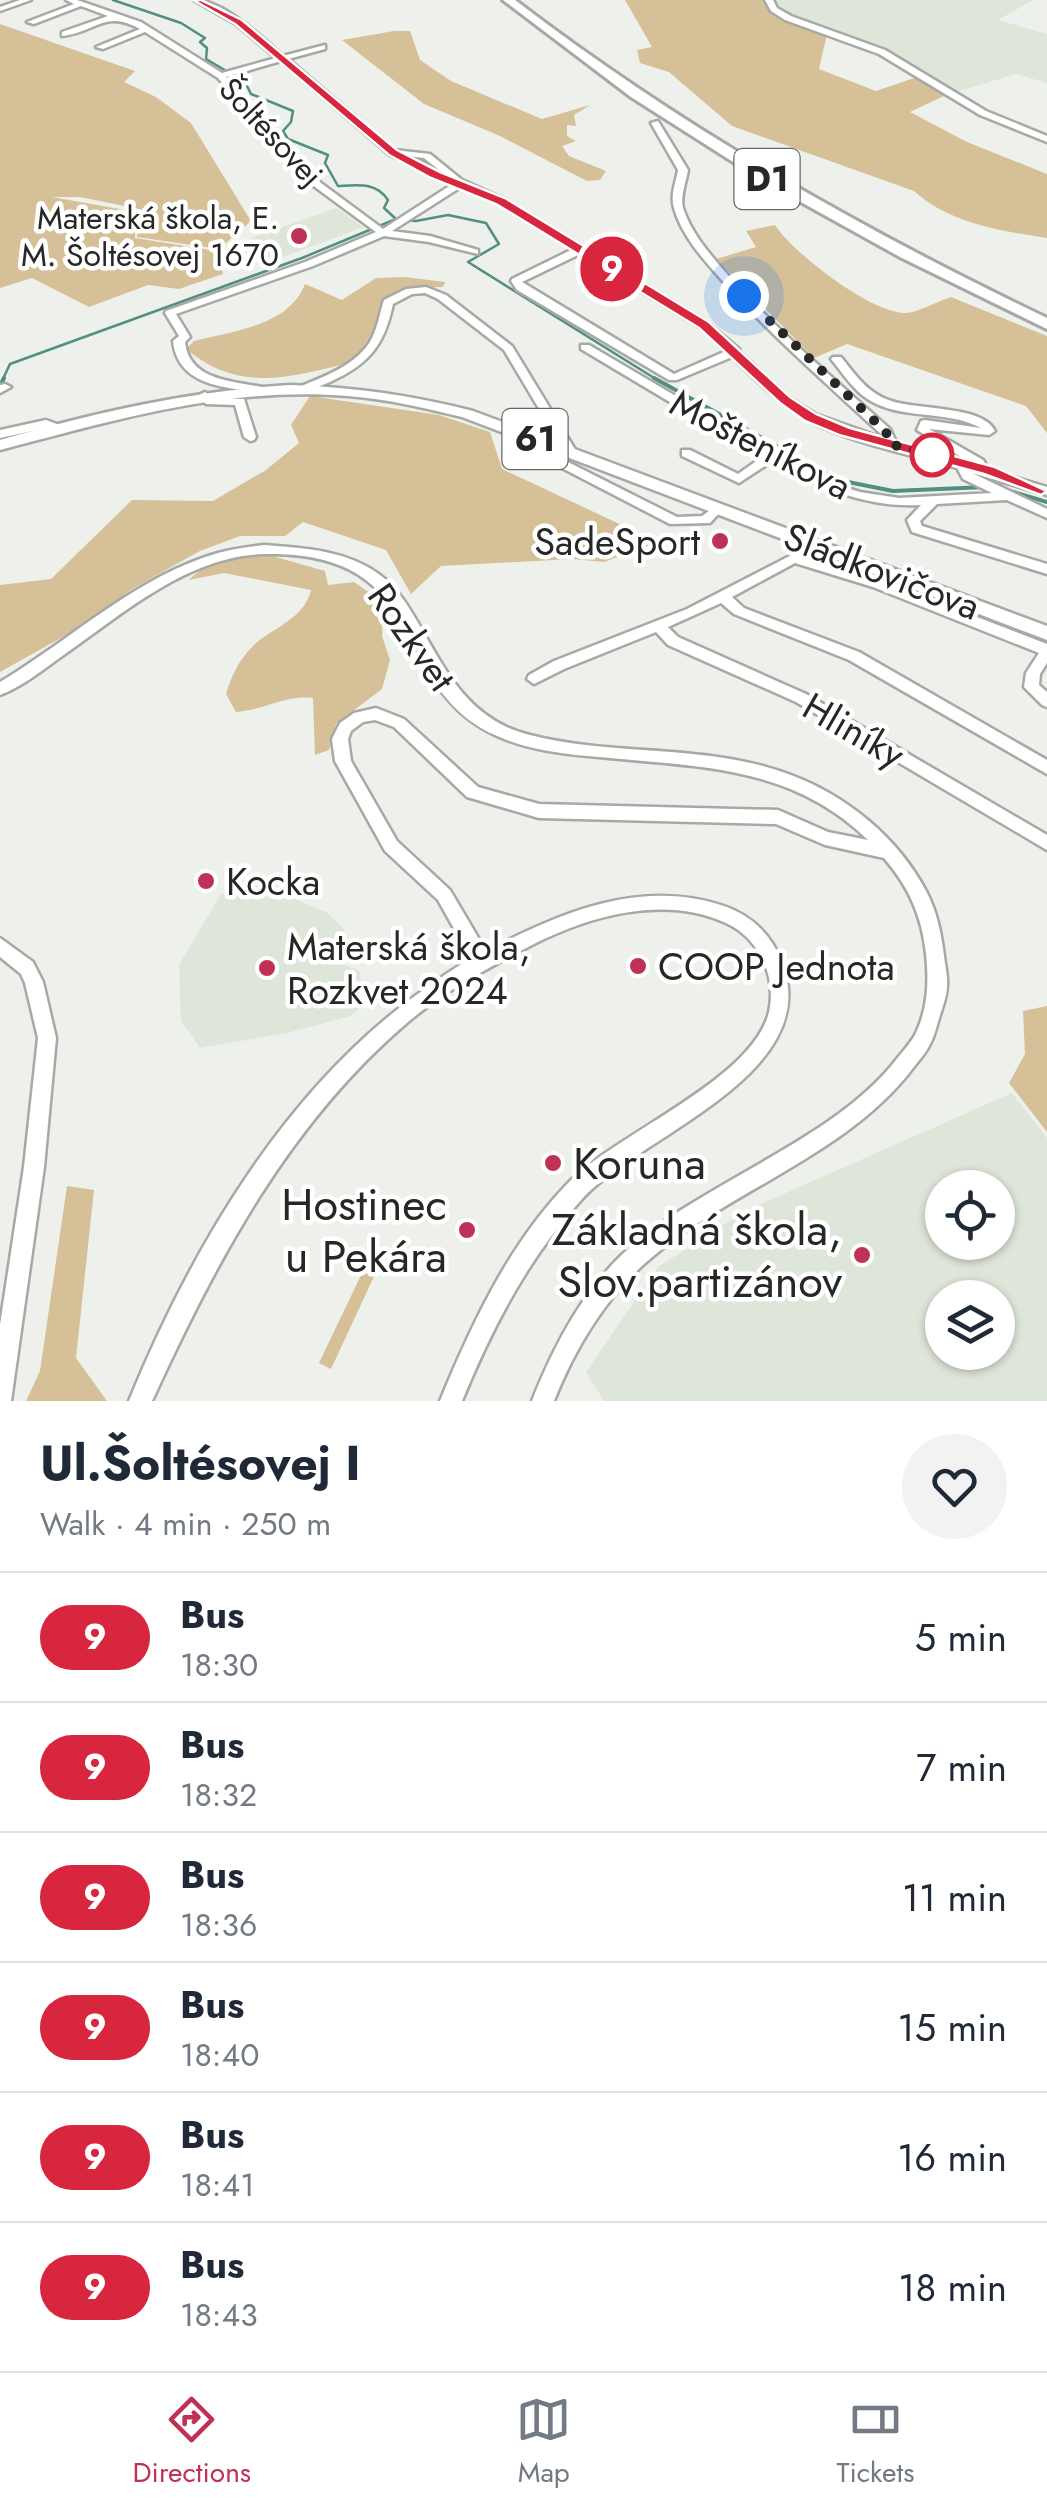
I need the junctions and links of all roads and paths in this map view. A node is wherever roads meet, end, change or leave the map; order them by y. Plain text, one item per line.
1 (28, 0) edge
2 (70, 0) edge
3 (198, 0) edge
4 (508, 0) edge
5 (520, 0) edge
6 (769, 0) edge
7 (81, 4) junction
8 (0, 10) edge
9 (115, 16) junction
10 (31, 22) dead end
11 (146, 29) junction
12 (65, 34) dead end
13 (100, 46) dead end
14 (322, 47) dead end
15 (284, 60) junction
16 (228, 74) junction
17 (654, 123) dead end
18 (1047, 139) edge
19 (459, 184) junction
20 (383, 232) junction
21 (580, 250) junction
22 (474, 252) dead end
23 (1047, 315) edge
24 (1047, 324) edge
25 (585, 348) dead end
26 (735, 351) junction
27 (837, 359) dead end
28 (663, 384) junction
29 (303, 389) junction
30 (262, 390) junction
31 (205, 395) junction
32 (59, 427) junction
33 (0, 434) edge
34 (250, 437) dead end
35 (890, 444) junction
36 (0, 445) edge
37 (686, 453) dead end
38 (770, 456) junction
39 (567, 458) junction
40 (995, 485) junction
41 (1047, 491) edge
42 (934, 500) junction
43 (718, 510) junction
44 (1047, 514) edge
45 (817, 546) junction
46 (796, 558) junction
47 (1047, 570) edge
48 (723, 596) junction
49 (659, 626) junction
50 (1047, 633) edge
51 (1047, 651) edge
52 (534, 679) dead end
53 (0, 689) edge
54 (1047, 702) edge
55 (1047, 768) edge
56 (1047, 843) edge
57 (888, 852) junction
58 (0, 946) edge
59 (482, 961) junction
60 (0, 1401) edge
61 (140, 1401) edge
62 (451, 1401) edge
63 (543, 1401) edge

1 - 8 street
2 - 7 street, Šoltésovej
3 - 15 street, Šoltésovej
4 - 24 highway, D1
5 - 23 highway, D1
6 - 18 street
7 - 9 street, Šoltésovej
7 - 10 street
9 - 11 street, Šoltésovej
9 - 12 street
11 - 13 street
11 - 16 street, Šoltésovej
14 - 15 street, Šoltésovej
15 - 16 street, Šoltésovej
15 - 19 street, Šoltésovej
16 - 20 street, Šoltésovej
17 - 35 street
19 - 20 street
19 - 21 street
20 - 22 street, Šoltésovej
20 - 30 street
21 - 26 street
21 - 28 street, Mošteníkova
25 - 28 street, Mošteníkova
26 - 28 street, Mošteníkova
26 - 35 street
27 - 40 street
28 - 38 street, Mošteníkova
29 - 30 main road, Sládkovičova / 61
29 - 39 main road, Sládkovičova / 61
29 - 39 street
30 - 31 main road, Sládkovičova / 61
31 - 32 main road, Sládkovičova / 61
31 - 34 street
32 - 33 street, Sládkovičova
32 - 36 main road, Sládkovičova / 61
35 - 40 street
37 - 38 street
38 - 42 street, Mošteníkova
39 - 43 main road, Sládkovičova / 61
39 - 43 street, Sládkovičova
40 - 41 street
40 - 42 street, Mošteníkova
40 - 44 street, Mošteníkova
42 - 47 street
43 - 45 main road, Sládkovičova / 61
45 - 46 street
45 - 50 main road, Sládkovičova / 61
46 - 48 street
46 - 51 street, Sládkovičova
48 - 49 street
48 - 55 street, Hliníky
49 - 52 street
49 - 56 street, Hliníky
51 - 54 street
53 - 57 street, Rozkvet
57 - 59 street, Rozkvet
57 - 63 street, Rozkvet
58 - 60 street
59 - 61 street
59 - 62 street

